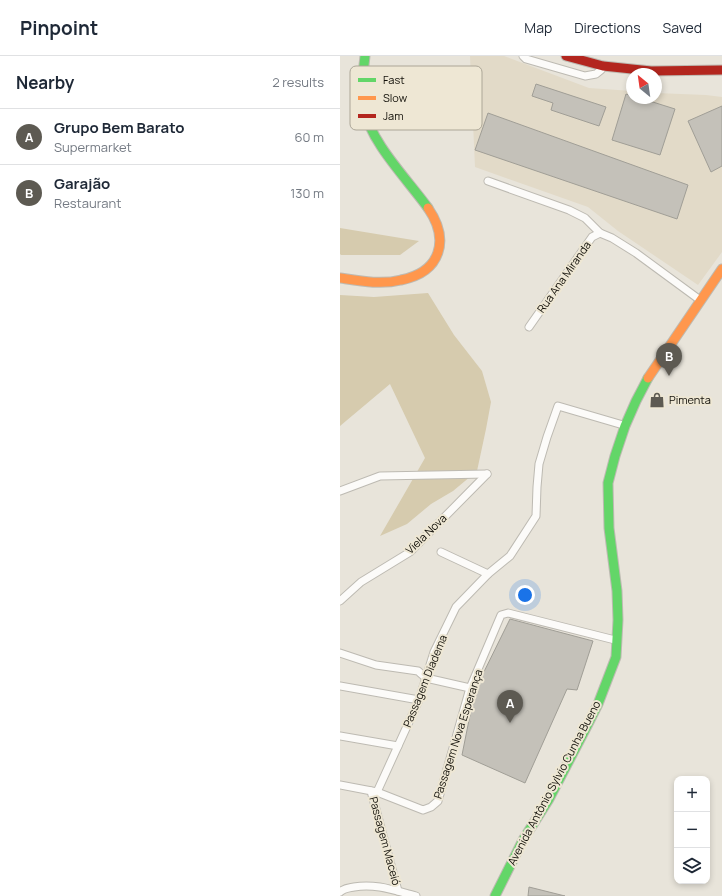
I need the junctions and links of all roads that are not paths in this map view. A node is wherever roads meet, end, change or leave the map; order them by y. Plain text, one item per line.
1 (365, 56) edge
2 (523, 56) edge
3 (566, 56) edge
4 (364, 66) edge
5 (604, 66) junction
6 (684, 70) junction
7 (722, 70) edge
8 (719, 80) dead end
9 (372, 130) edge
10 (488, 181) dead end
11 (600, 233) junction
12 (722, 269) edge
13 (340, 278) edge
14 (701, 301) junction
15 (529, 327) dead end
16 (625, 426) junction
17 (340, 491) edge
18 (441, 552) dead end
19 (488, 574) junction
20 (340, 601) edge
21 (617, 640) junction
22 (340, 653) edge
23 (426, 678) junction
24 (340, 686) edge
25 (470, 688) junction
26 (419, 700) junction
27 (340, 736) edge
28 (398, 746) junction
29 (340, 785) edge
30 (374, 791) junction
31 (398, 891) junction
32 (340, 892) edge
33 (416, 896) edge
34 (495, 896) edge

1 - 4 main road
2 - 5 lane
3 - 5 main road
5 - 6 main road
6 - 7 main road
6 - 8 main road
9 - 13 main road
10 - 11 lane
11 - 14 lane, Rua Ana Miranda
11 - 15 lane, Rua Ana Miranda
12 - 14 main road, Avenida Antônio Sylvio Cunha Bueno
14 - 16 main road, Avenida Antônio Sylvio Cunha Bueno
16 - 19 lane, Passagem Diadema
16 - 21 main road, Avenida Antônio Sylvio Cunha Bueno
17 - 20 lane, Viela Nova
18 - 19 lane
19 - 23 lane, Passagem Diadema
21 - 25 lane, Passagem Nova Esperança
21 - 34 main road, Avenida Antônio Sylvio Cunha Bueno
22 - 23 lane
23 - 25 lane
23 - 26 lane, Passagem Diadema
24 - 26 lane
25 - 30 lane, Passagem Nova Esperança
26 - 28 lane, Passagem Diadema
27 - 28 lane
28 - 30 lane, Passagem Diadema
29 - 30 lane, Passagem Nova Esperança
30 - 31 lane, Passagem Maceió
31 - 32 lane
31 - 33 lane

